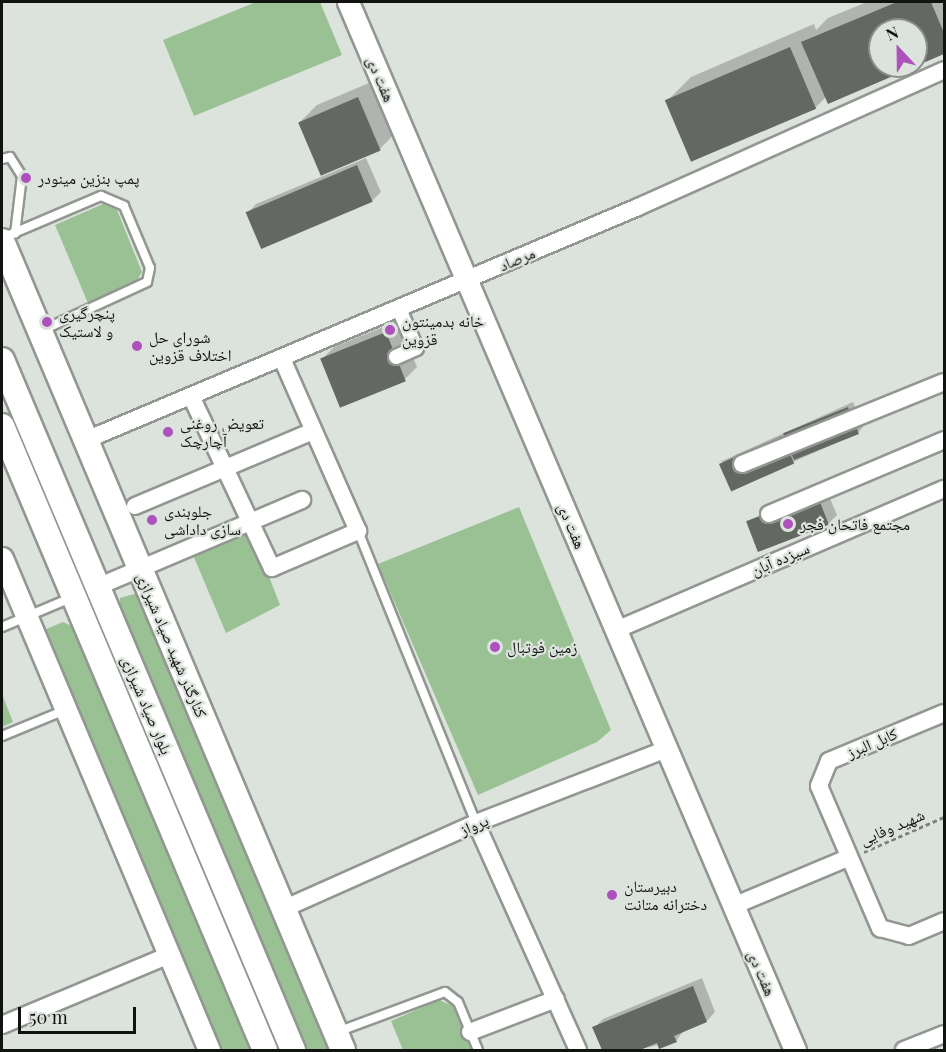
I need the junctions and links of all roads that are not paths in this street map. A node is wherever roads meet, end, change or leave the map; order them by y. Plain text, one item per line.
1 (348, 2) edge
2 (945, 70) edge
3 (2, 159) edge
4 (6, 240) edge
5 (467, 280) junction
6 (399, 309) junction
7 (40, 332) junction
8 (396, 357) dead end
9 (282, 359) junction
10 (2, 360) edge
11 (945, 382) edge
12 (191, 396) junction
13 (2, 426) edge
14 (313, 431) junction
15 (86, 440) junction
16 (945, 440) edge
17 (742, 464) dead end
18 (225, 468) junction
19 (945, 489) edge
20 (302, 500) dead end
21 (135, 506) dead end
22 (769, 514) dead end
23 (250, 521) junction
24 (358, 531) junction
25 (2, 558) edge
26 (140, 568) junction
27 (97, 586) junction
28 (74, 597) junction
29 (26, 617) junction
30 (2, 627) edge
31 (616, 630) junction
32 (65, 710) junction
33 (945, 712) edge
34 (2, 736) edge
35 (667, 749) junction
36 (476, 824) junction
37 (848, 858) junction
38 (734, 906) junction
39 (284, 909) junction
40 (945, 921) edge
41 (169, 955) junction
42 (556, 999) junction
43 (2, 1025) edge
44 (470, 1032) junction
45 (945, 1034) edge
46 (339, 1042) edge
47 (209, 1050) edge
48 (265, 1050) edge
49 (293, 1050) edge
50 (478, 1050) edge
51 (578, 1050) edge
52 (795, 1050) edge
53 (904, 1050) edge

1 - 5 street, هفت دی
2 - 5 street, مرصاد
3 - 4 lane
4 - 7 main road, کنارگذر شهید صیاد شیرازی
4 - 7 lane
5 - 6 street, مرصاد
5 - 31 street, هفت دی
6 - 8 street
6 - 9 street, مرصاد
7 - 15 main road, کنارگذر شهید صیاد شیرازی
9 - 12 street, مرصاد
9 - 14 street
10 - 27 main road, بلوار صیاد شیرازی
11 - 17 street
12 - 15 street, مرصاد
12 - 18 street
13 - 28 main road, بلوار صیاد شیرازی
14 - 18 street
14 - 24 street
15 - 26 main road, کنارگذر شهید صیاد شیرازی
16 - 22 street
18 - 21 street
18 - 23 street
19 - 31 street, سیزده آبان
20 - 23 street
23 - 24 street
23 - 26 street
24 - 36 lane
25 - 29 street
26 - 27 street
26 - 39 main road, کنارگذر شهید صیاد شیرازی
27 - 49 main road, بلوار صیاد شیرازی
28 - 29 lane
28 - 48 main road, بلوار صیاد شیرازی
29 - 30 lane
29 - 32 street
31 - 35 street, هفت دی
32 - 34 lane
32 - 41 street
33 - 37 street, کابل البرز
35 - 36 street, پرواز
35 - 38 street, هفت دی
36 - 39 street, پرواز
36 - 42 street
37 - 38 street
37 - 40 street, کابل البرز
38 - 52 street, هفت دی
39 - 46 main road, کنارگذر شهید صیاد شیرازی
41 - 43 street
41 - 47 street
42 - 44 street
42 - 51 street
44 - 46 lane
44 - 50 lane
45 - 53 street

